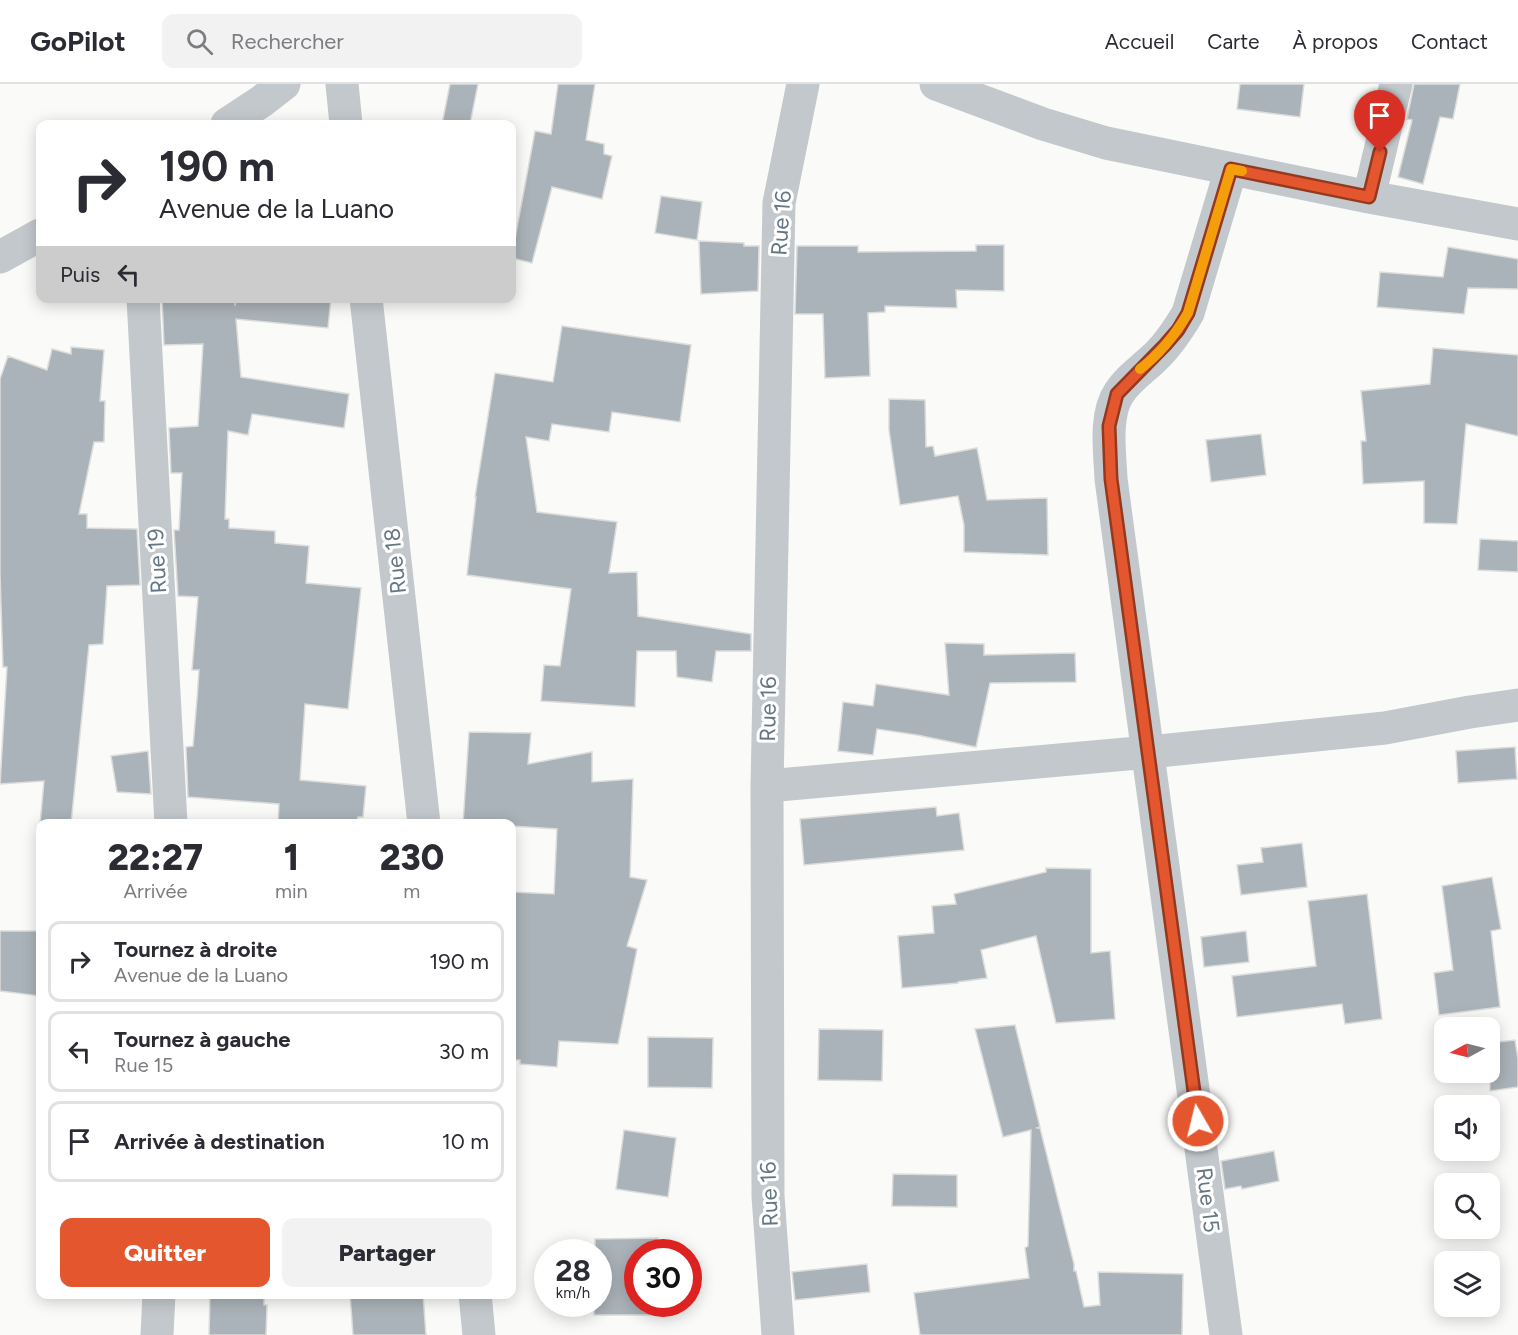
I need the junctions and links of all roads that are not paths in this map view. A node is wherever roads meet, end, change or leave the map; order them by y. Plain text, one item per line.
1 (284, 84) edge
2 (342, 84) edge
3 (803, 84) edge
4 (1396, 84) edge
5 (950, 86) edge
6 (233, 120) edge
7 (346, 120) edge
8 (1231, 169) junction
9 (1369, 197) junction
10 (1518, 224) edge
11 (36, 237) edge
12 (0, 257) edge
13 (143, 303) edge
14 (367, 303) edge
15 (1518, 705) edge
16 (1149, 752) junction
17 (767, 786) junction
18 (171, 819) edge
19 (423, 819) edge
20 (159, 1299) edge
21 (475, 1299) edge
22 (157, 1335) edge
23 (479, 1335) edge
24 (778, 1335) edge
25 (1226, 1335) edge

1 - 6 street
2 - 7 street
3 - 17 street, Rue 16
4 - 9 street
5 - 8 street
8 - 9 street
8 - 16 street, Rue 15
9 - 10 street
11 - 12 street
13 - 18 street, Rue 19
14 - 19 street, Rue 18
15 - 16 street
16 - 17 street
16 - 25 street, Rue 15
17 - 24 street, Rue 16
20 - 22 street
21 - 23 street

